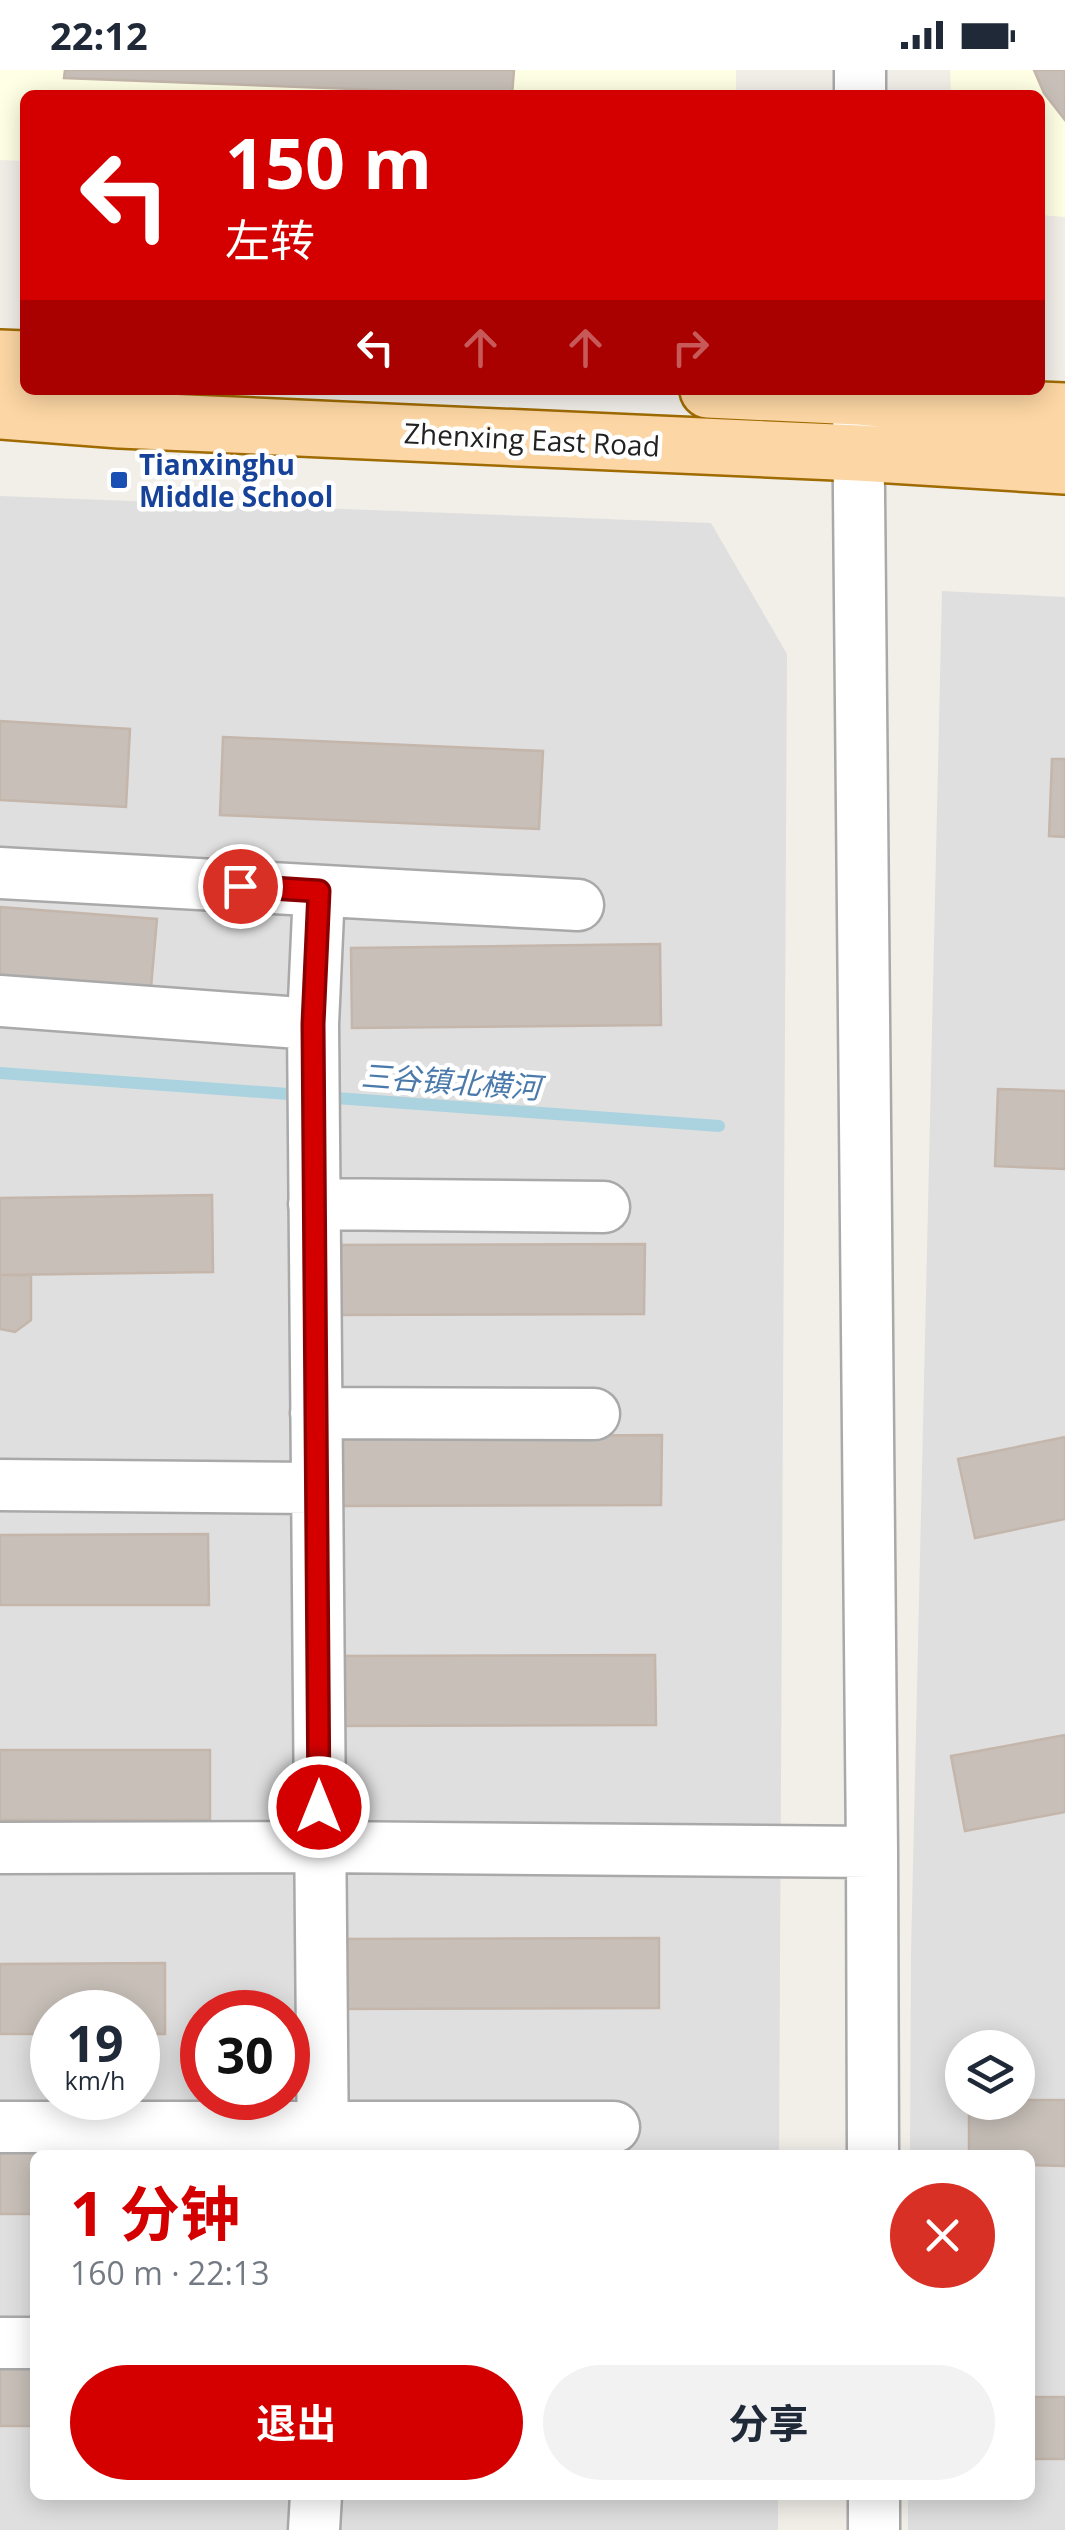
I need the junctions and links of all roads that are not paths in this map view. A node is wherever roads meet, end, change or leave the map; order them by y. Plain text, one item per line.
1 (858, 395) edge
2 (872, 395) edge
3 (0, 411) edge
4 (1065, 411) edge
5 (858, 453) junction
6 (1065, 466) edge
7 (0, 873) edge
8 (319, 891) junction
9 (578, 905) dead end
10 (0, 1001) edge
11 (313, 1068) junction
12 (314, 1204) junction
13 (604, 1207) dead end
14 (316, 1413) junction
15 (594, 1414) dead end
16 (0, 1485) edge
17 (317, 1488) junction
18 (320, 1847) junction
19 (0, 1848) edge
20 (872, 1852) junction
21 (0, 2127) edge
22 (614, 2127) dead end
23 (322, 2141) edge
24 (873, 2150) edge
25 (0, 2343) edge
26 (30, 2343) edge
27 (316, 2500) edge
28 (874, 2500) edge
29 (314, 2530) edge
30 (874, 2530) edge

1 - 5 street
2 - 4 main road
3 - 5 main road, Zhenxing East Road
5 - 6 main road, Zhenxing East Road
5 - 20 street
7 - 8 street
8 - 9 street
8 - 11 street
10 - 11 street
11 - 12 street
12 - 13 street
12 - 14 street
14 - 15 street
14 - 17 street
16 - 17 street
17 - 18 street
18 - 19 street
18 - 20 street
18 - 23 street
20 - 24 street
21 - 23 street
22 - 23 street
25 - 26 street
27 - 29 street
28 - 30 street

